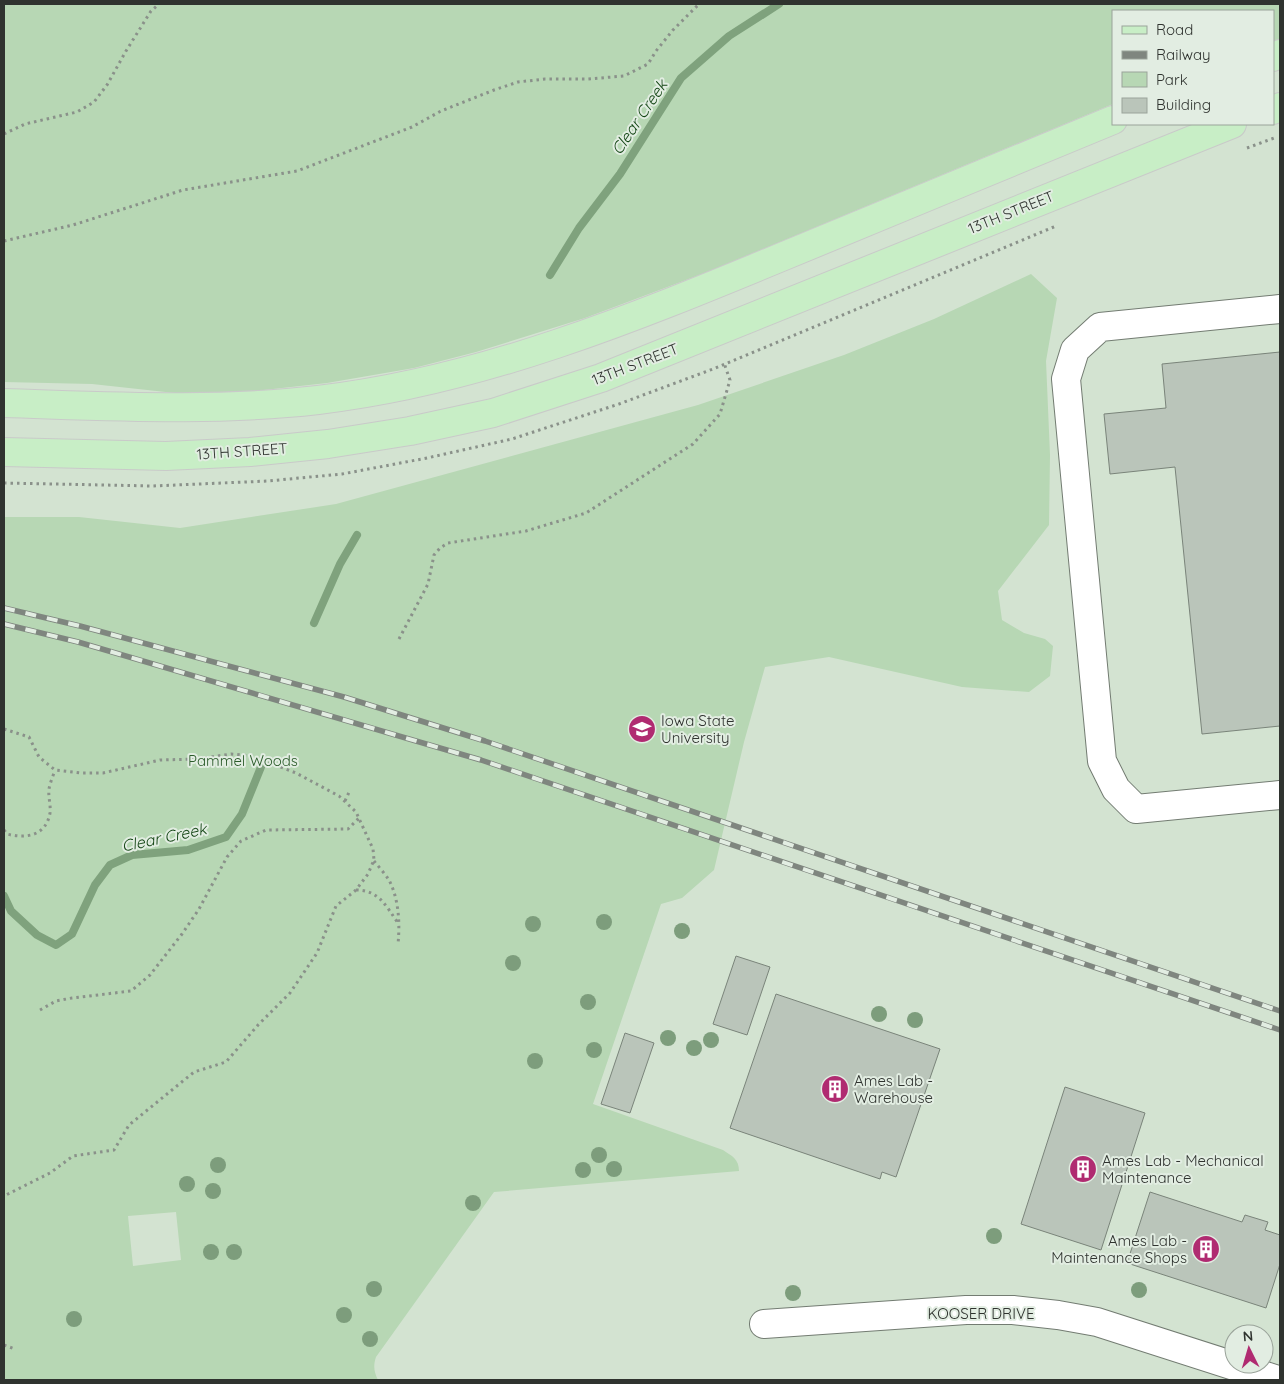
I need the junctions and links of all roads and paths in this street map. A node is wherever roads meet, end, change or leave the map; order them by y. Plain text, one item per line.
1 (158, 4) edge
2 (699, 4) edge
3 (1112, 120) edge
4 (1230, 125) edge
5 (4, 134) edge
6 (4, 240) edge
7 (1280, 309) edge
8 (724, 363) dead end
9 (4, 403) edge
10 (4, 452) edge
11 (399, 639) dead end
12 (4, 729) edge
13 (55, 770) junction
14 (350, 790) dead end
15 (1280, 796) edge
16 (345, 801) junction
17 (359, 818) junction
18 (4, 830) edge
19 (374, 860) junction
20 (356, 890) junction
21 (400, 925) junction
22 (398, 944) dead end
23 (40, 1010) dead end
24 (4, 1196) edge
25 (764, 1324) dead end
26 (4, 1345) edge
27 (15, 1348) dead end
28 (1278, 1380) edge

1 - 5 path
2 - 6 path
3 - 9 main road
4 - 10 main road, 13TH STREET
7 - 15 street
8 - 11 path
12 - 13 path
13 - 16 path
13 - 18 path
14 - 16 path
16 - 17 path
17 - 19 path
17 - 23 path
19 - 20 path
19 - 21 path
20 - 21 path
20 - 24 path
21 - 22 path
25 - 28 street, KOOSER DRIVE
26 - 27 path

